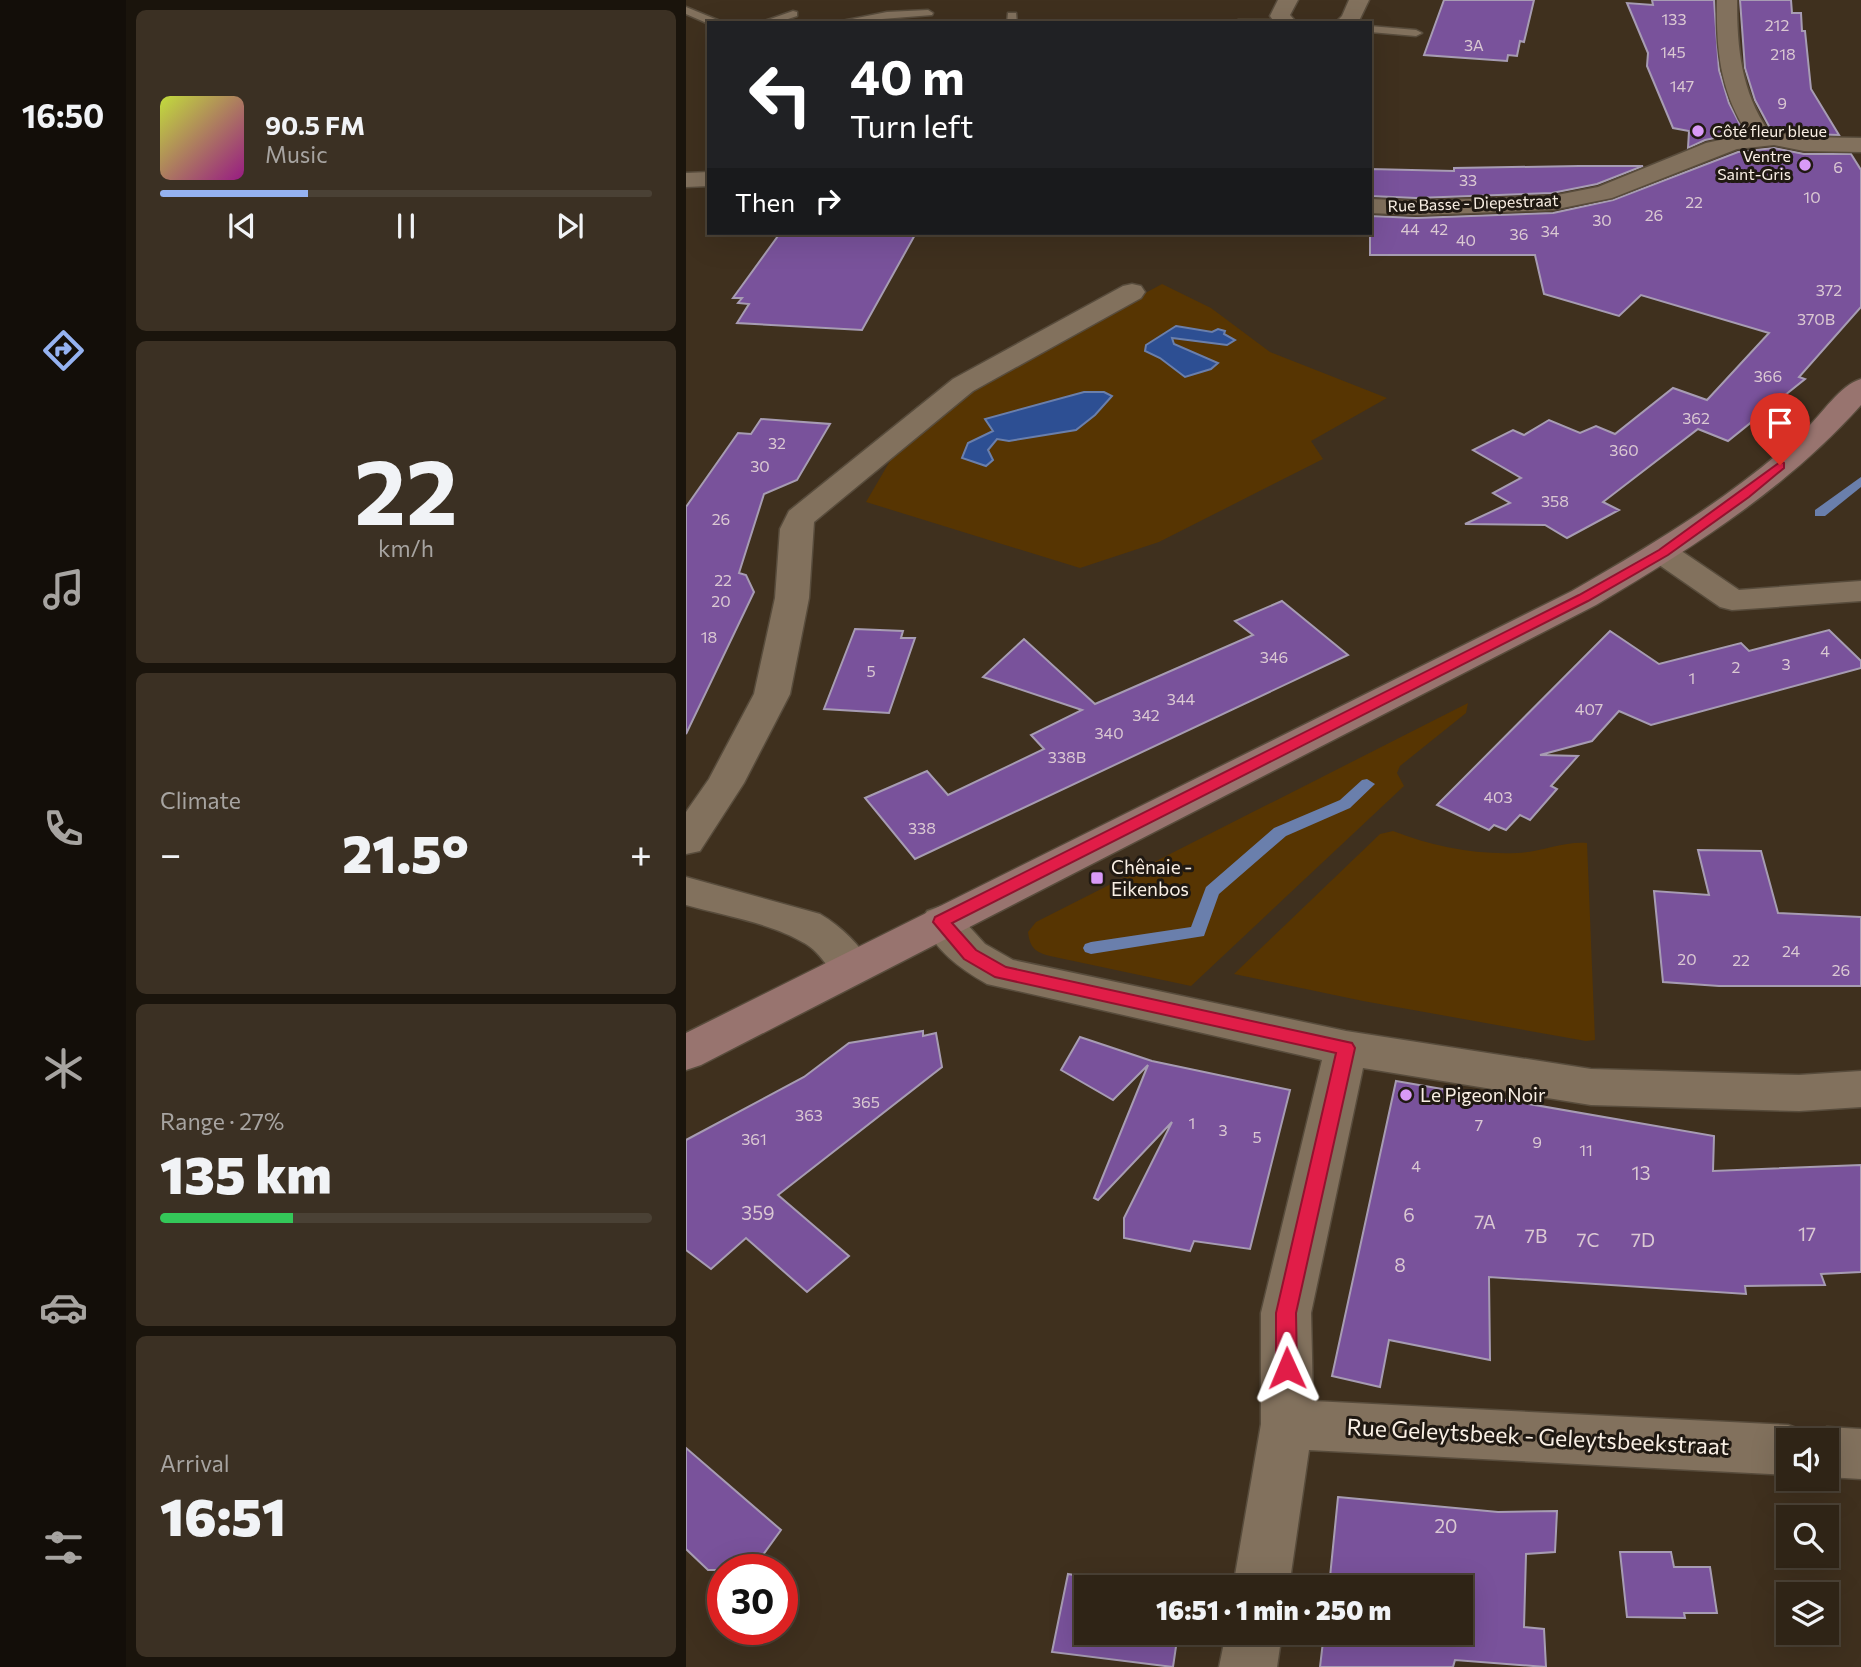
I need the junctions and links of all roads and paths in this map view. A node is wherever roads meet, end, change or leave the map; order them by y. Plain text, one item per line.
1 (1288, 0) edge
2 (1359, 0) edge
3 (1727, 0) edge
4 (686, 9) edge
5 (928, 13) dead end
6 (793, 14) dead end
7 (686, 19) edge
8 (712, 21) edge
9 (770, 21) edge
10 (850, 21) edge
11 (1285, 21) edge
12 (1348, 21) edge
13 (707, 28) edge
14 (1372, 29) edge
15 (1416, 33) dead end
16 (1861, 126) edge
17 (1768, 138) junction
18 (1861, 145) edge
19 (707, 179) edge
20 (686, 180) edge
21 (1372, 206) edge
22 (1132, 292) dead end
23 (1861, 388) edge
24 (1663, 553) junction
25 (1861, 591) edge
26 (686, 841) edge
27 (686, 891) edge
28 (941, 922) junction
29 (852, 967) junction
30 (1346, 1048) junction
31 (686, 1053) edge
32 (1861, 1089) edge
33 (1287, 1424) junction
34 (1776, 1449) edge
35 (1839, 1453) edge
36 (1861, 1454) edge
37 (1263, 1575) edge
38 (1252, 1645) edge
39 (1248, 1667) edge

1 - 11 street
2 - 12 street
3 - 17 street
4 - 8 lane
5 - 10 lane
6 - 9 lane
7 - 13 lane
14 - 15 lane
16 - 17 street, Rue Basse - Diepestraat
17 - 18 street, Rue Basse - Diepestraat
17 - 21 street, Rue Basse - Diepestraat
19 - 20 street
22 - 26 street
23 - 24 main road
24 - 25 street
24 - 28 main road
27 - 29 street
28 - 29 main road
28 - 30 street
29 - 31 main road
30 - 32 street
30 - 33 street
33 - 34 street, Rue Geleytsbeek - Geleytsbeekstraat
33 - 37 street
35 - 36 street
38 - 39 street

